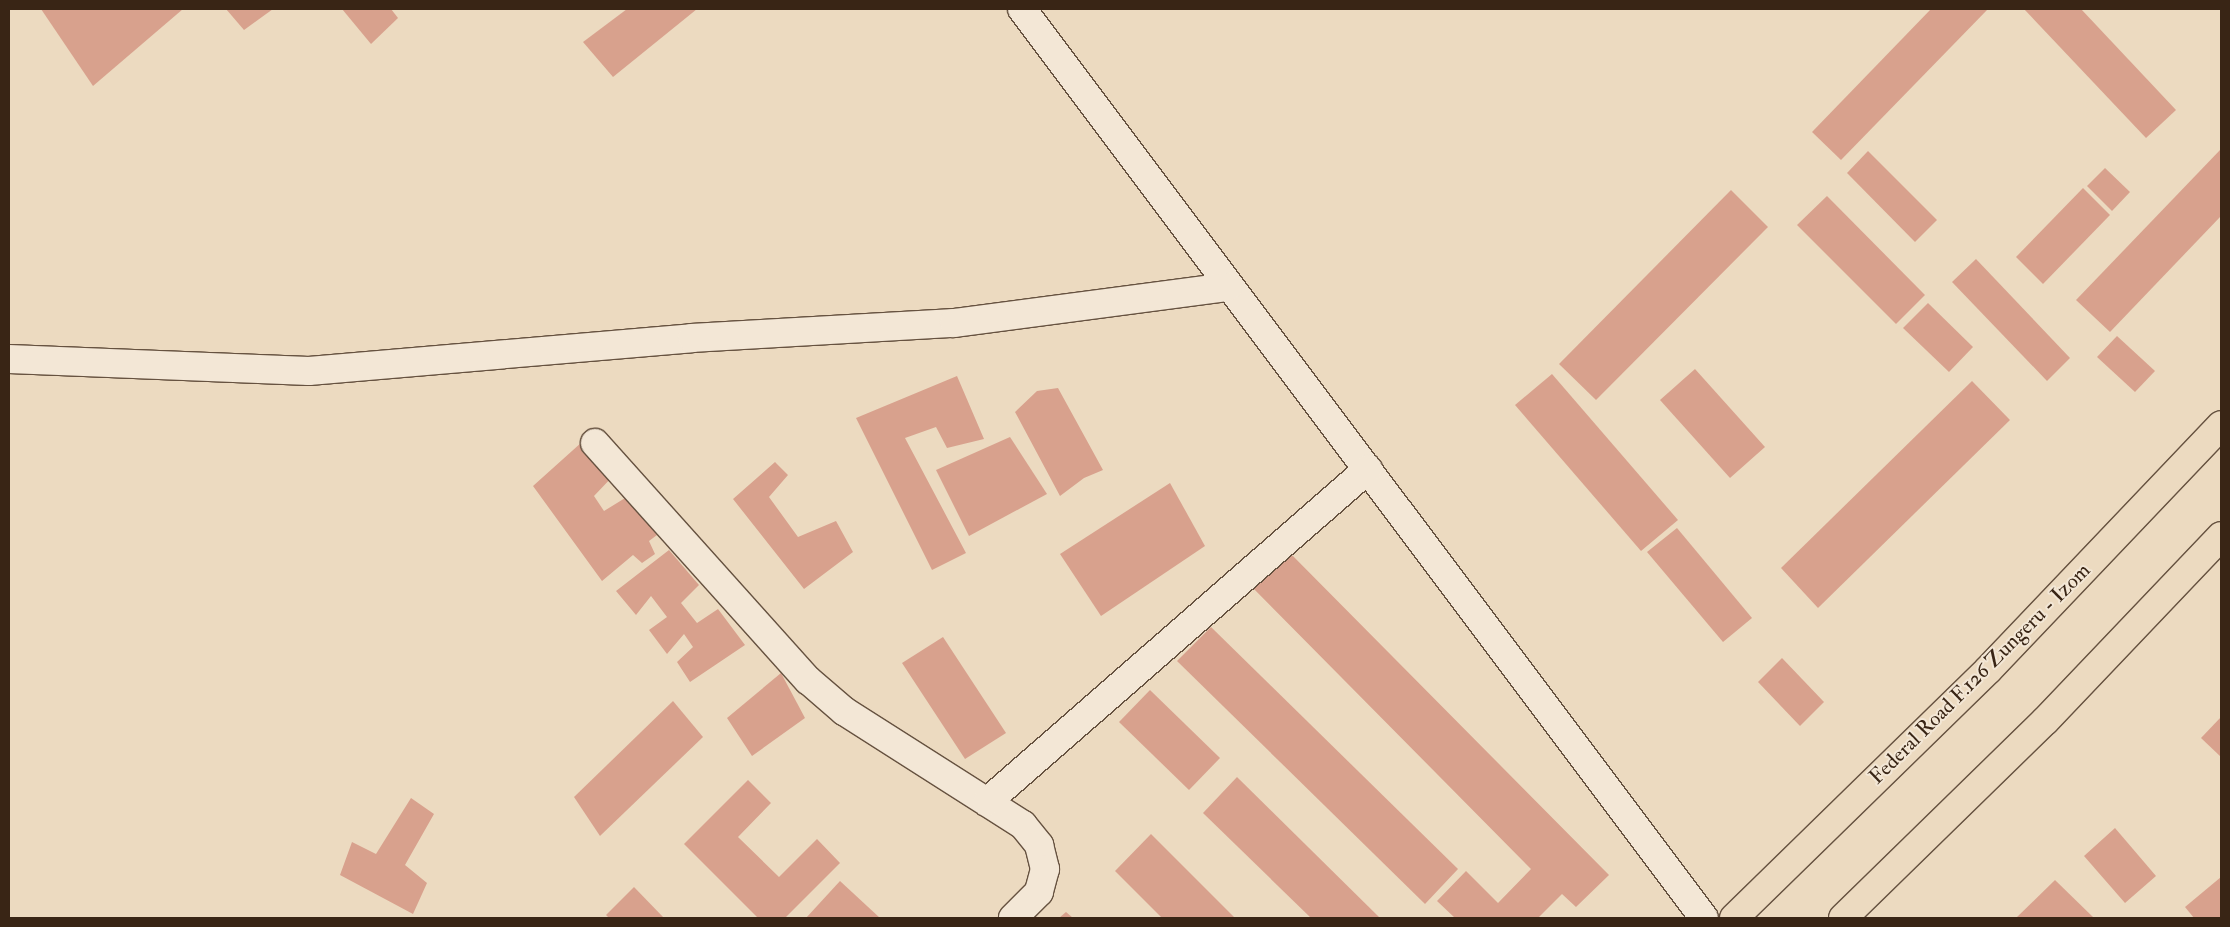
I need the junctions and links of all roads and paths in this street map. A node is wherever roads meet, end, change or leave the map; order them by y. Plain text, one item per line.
1 (1022, 9) edge
2 (1228, 286) junction
3 (9, 359) edge
4 (2221, 426) edge
5 (595, 443) dead end
6 (1368, 469) junction
7 (2221, 536) edge
8 (987, 802) junction
9 (1013, 918) edge
10 (1704, 918) edge
11 (1734, 918) edge
12 (1843, 918) edge

1 - 2 street
2 - 3 street
2 - 6 street
4 - 11 main road, Federal Road F.126 Zungeru - Izom
5 - 8 street
6 - 8 street
6 - 10 street
7 - 12 main road
8 - 9 street

